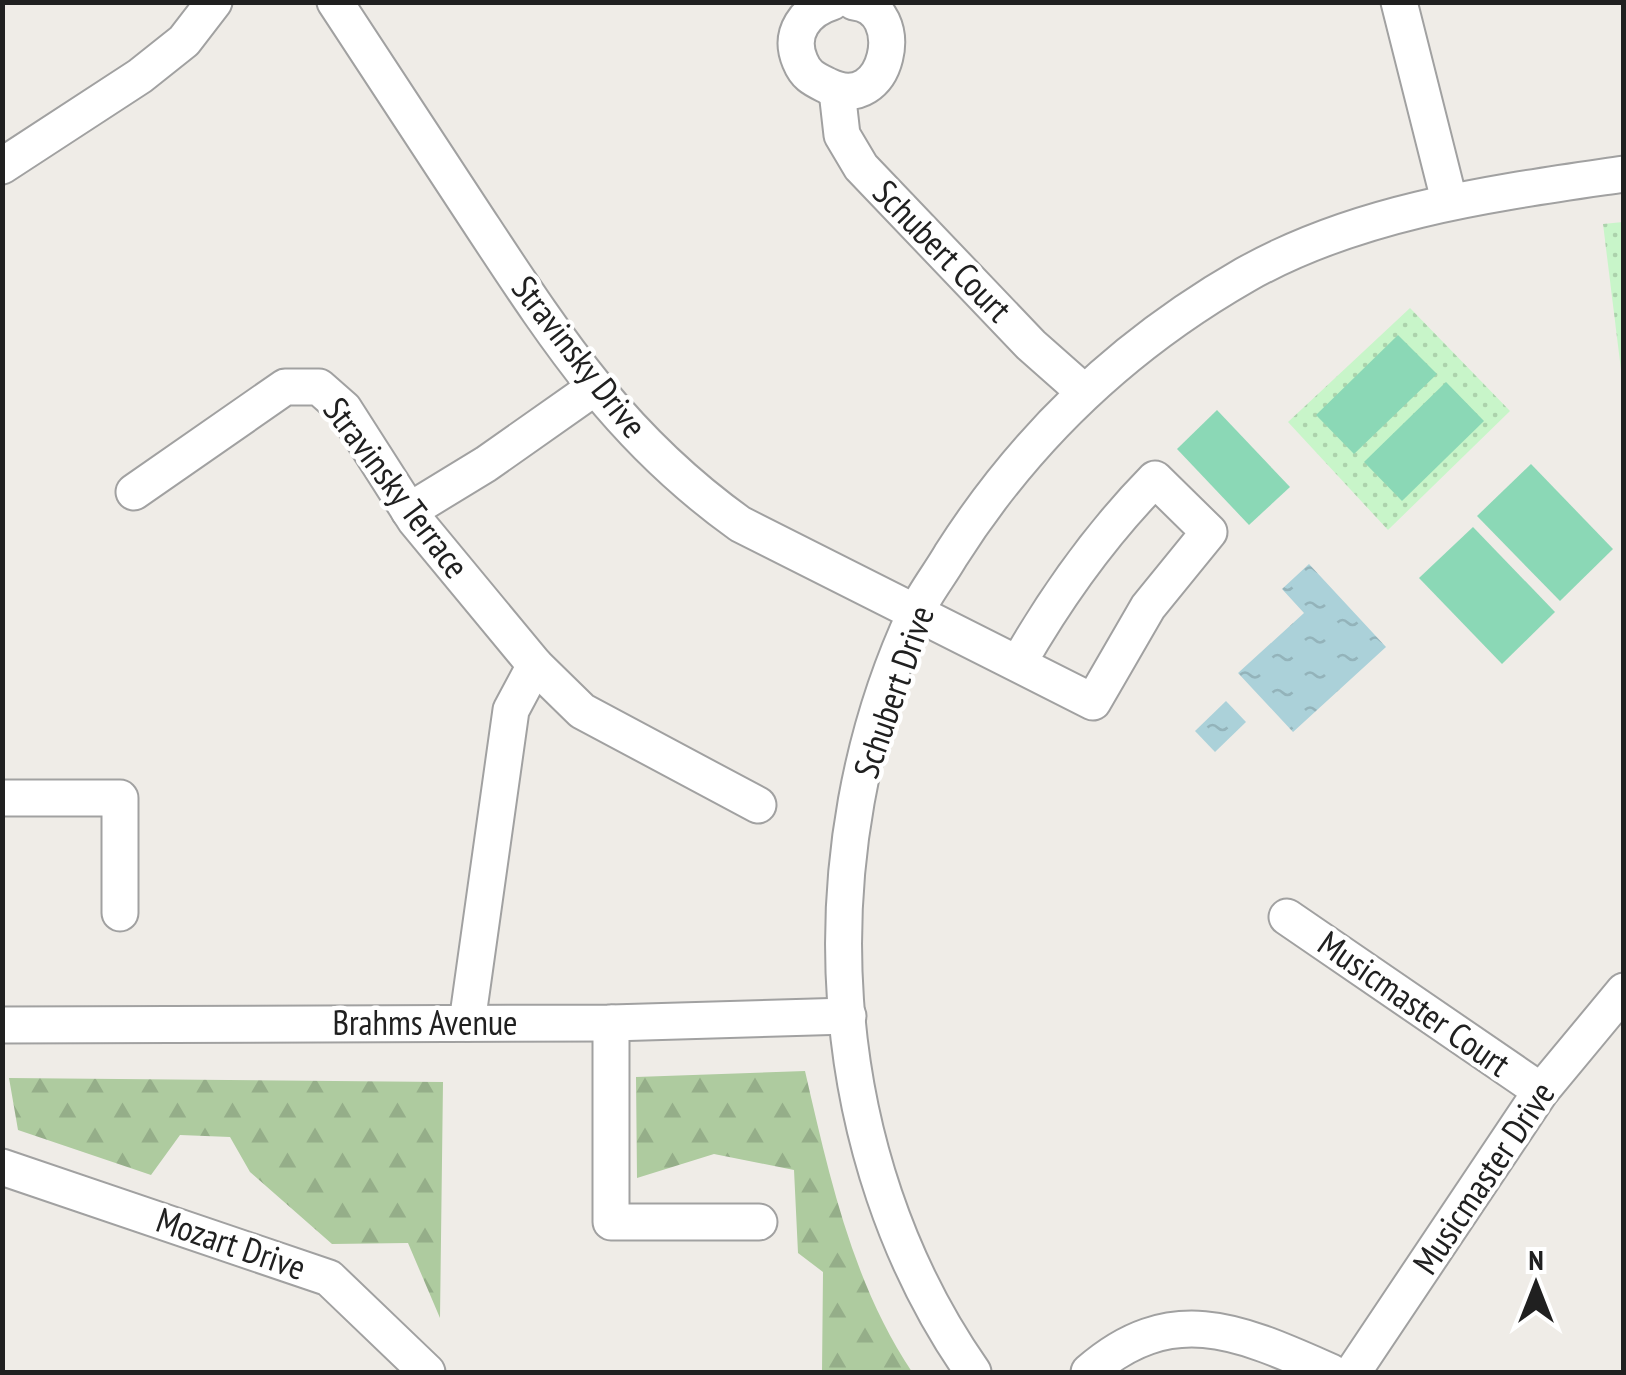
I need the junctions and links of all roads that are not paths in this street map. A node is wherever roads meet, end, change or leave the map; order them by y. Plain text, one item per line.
1 (335, 2) edge
2 (832, 2) edge
3 (854, 2) edge
4 (1398, 2) edge
5 (212, 3) edge
6 (837, 90) junction
7 (2, 166) edge
8 (1624, 174) edge
9 (1449, 200) junction
10 (594, 388) junction
11 (1083, 391) junction
12 (134, 492) dead end
13 (408, 510) junction
14 (916, 611) junction
15 (1019, 662) junction
16 (535, 665) junction
17 (2, 798) edge
18 (758, 805) dead end
19 (120, 914) dead end
20 (1287, 916) dead end
21 (1624, 990) edge
22 (848, 1016) junction
23 (466, 1023) junction
24 (611, 1023) junction
25 (2, 1025) edge
26 (1541, 1092) junction
27 (2, 1167) edge
28 (759, 1222) dead end
29 (428, 1372) edge
30 (973, 1372) edge
31 (1089, 1372) edge
32 (1331, 1372) edge
33 (1353, 1372) edge

1 - 10 street, Stravinsky Drive
2 - 6 street
3 - 6 street
4 - 9 street
5 - 7 street
6 - 11 street, Schubert Court
8 - 9 street, Schubert Drive
9 - 11 street, Schubert Drive
10 - 13 street
10 - 14 street, Stravinsky Drive
11 - 14 street, Schubert Drive
12 - 13 street, Stravinsky Terrace
13 - 16 street, Stravinsky Terrace
14 - 15 street, Stravinsky Drive
14 - 22 street, Schubert Drive
15 - 15 street, Stravinsky Drive
16 - 18 street, Stravinsky Terrace
16 - 23 street
17 - 19 street
20 - 26 street, Musicmaster Court
21 - 26 street, Musicmaster Drive
22 - 24 street, Brahms Avenue
22 - 30 street, Schubert Drive
23 - 24 street, Brahms Avenue
23 - 25 street, Brahms Avenue
24 - 28 street
26 - 33 street, Musicmaster Drive
27 - 29 street, Mozart Drive
31 - 32 street

